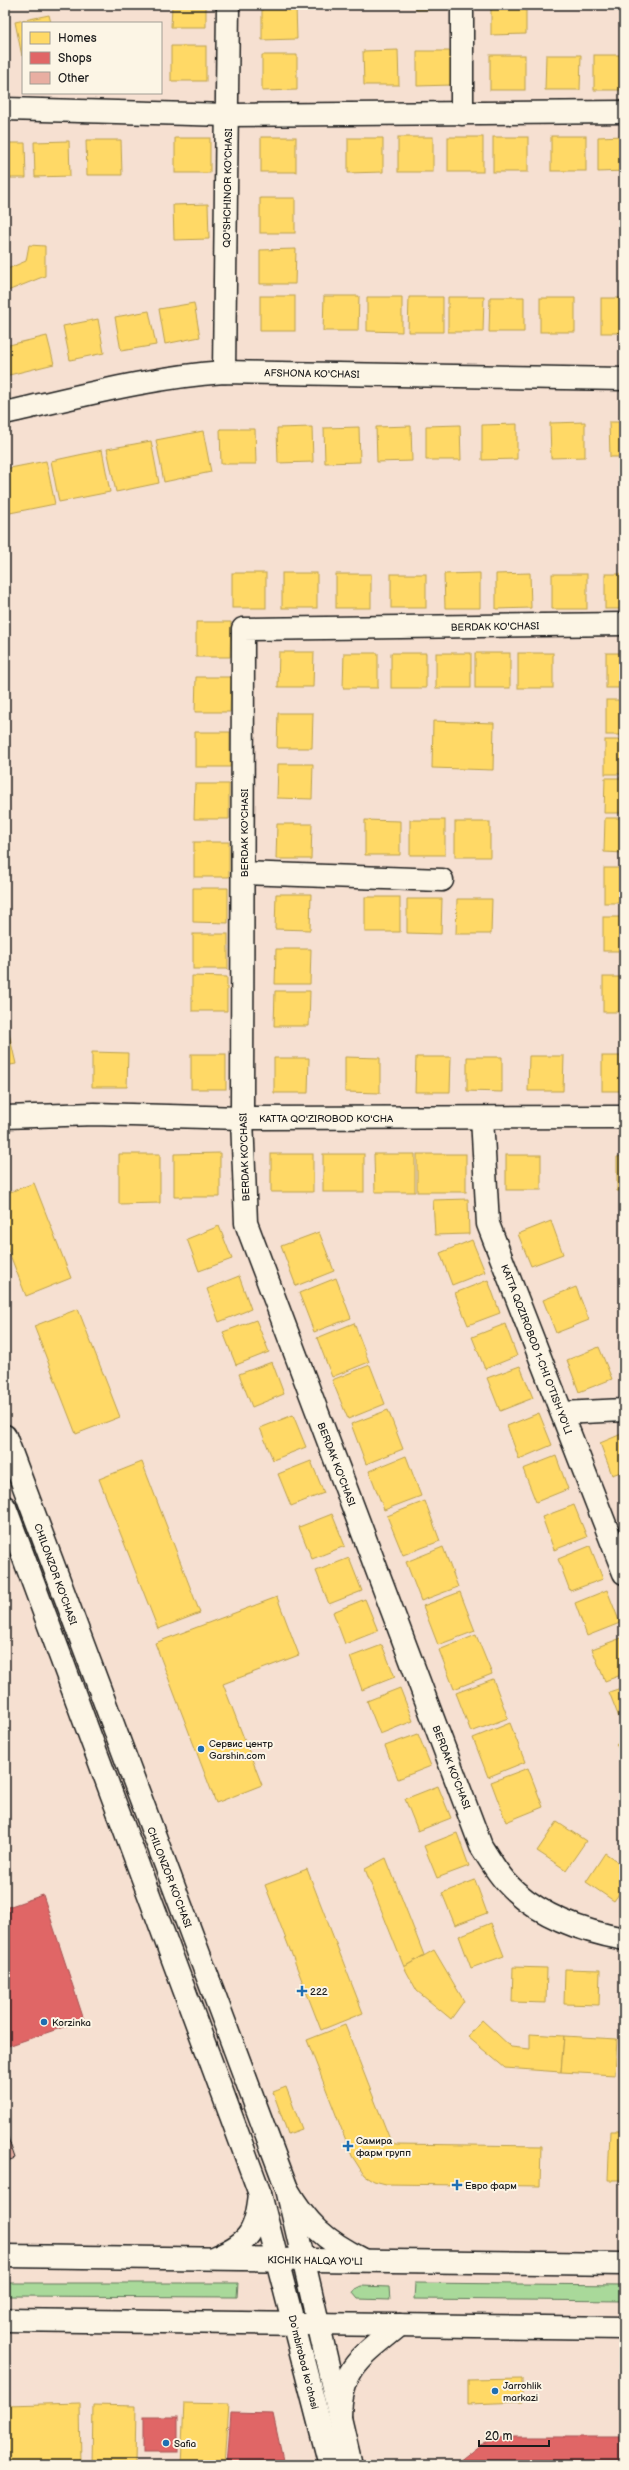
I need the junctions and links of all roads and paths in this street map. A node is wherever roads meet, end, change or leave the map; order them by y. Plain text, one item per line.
1 (228, 5) edge
2 (462, 5) edge
3 (5, 109) edge
4 (624, 112) edge
5 (462, 114) junction
6 (228, 115) junction
7 (224, 372) junction
8 (624, 379) edge
9 (5, 413) edge
10 (624, 624) edge
11 (244, 873) junction
12 (442, 880) dead end
13 (5, 1117) edge
14 (624, 1117) edge
15 (242, 1118) junction
16 (482, 1118) junction
17 (624, 1410) edge
18 (562, 1412) junction
19 (5, 1436) edge
20 (5, 1507) edge
21 (624, 1573) edge
22 (624, 1939) edge
23 (287, 2189) junction
24 (260, 2194) junction
25 (5, 2256) edge
26 (212, 2259) junction
27 (277, 2260) junction
28 (304, 2260) junction
29 (365, 2261) junction
30 (624, 2264) edge
31 (5, 2320) edge
32 (294, 2324) junction
33 (319, 2324) junction
34 (400, 2325) junction
35 (624, 2328) edge
36 (340, 2417) junction
37 (330, 2465) edge
38 (351, 2465) edge

1 - 6 main road, QO'SHCHINOR KO'CHASI
2 - 5 main road
3 - 6 main road
4 - 5 main road
5 - 6 main road
6 - 7 main road, QO'SHCHINOR KO'CHASI
7 - 8 main road, AFSHONA KO'CHASI
7 - 9 main road, AFSHONA KO'CHASI
10 - 11 main road, BERDAK KO'CHASI
11 - 12 main road
11 - 15 main road, BERDAK KO'CHASI
13 - 15 main road, KATTA QO'ZIROBOD KO'CHA
14 - 16 main road, KATTA QO'ZIROBOD KO'CHA
15 - 16 main road, KATTA QO'ZIROBOD KO'CHA
15 - 22 main road, BERDAK KO'CHASI
16 - 18 main road, KATTA QOZIROBOD 1-CHI O'TISH YO'LI
17 - 18 main road
18 - 21 main road, KATTA QOZIROBOD 1-CHI O'TISH YO'LI
19 - 23 main road, CHILONZOR KO'CHASI
20 - 24 main road
23 - 28 main road, CHILONZOR KO'CHASI
23 - 29 main road
24 - 26 main road
24 - 27 main road
25 - 26 main road, KICHIK HALQA YO'LI
26 - 27 main road, KICHIK HALQA YO'LI
27 - 28 main road, KICHIK HALQA YO'LI
27 - 32 main road, Doʻmbirobod koʻchasi
28 - 29 main road, KICHIK HALQA YO'LI
28 - 33 main road, CHILONZOR KO'CHASI
29 - 30 main road, KICHIK HALQA YO'LI
31 - 32 main road
32 - 33 main road
32 - 37 main road, Doʻmbirobod koʻchasi
33 - 34 main road
33 - 36 main road
34 - 35 main road
34 - 36 main road
36 - 38 main road

